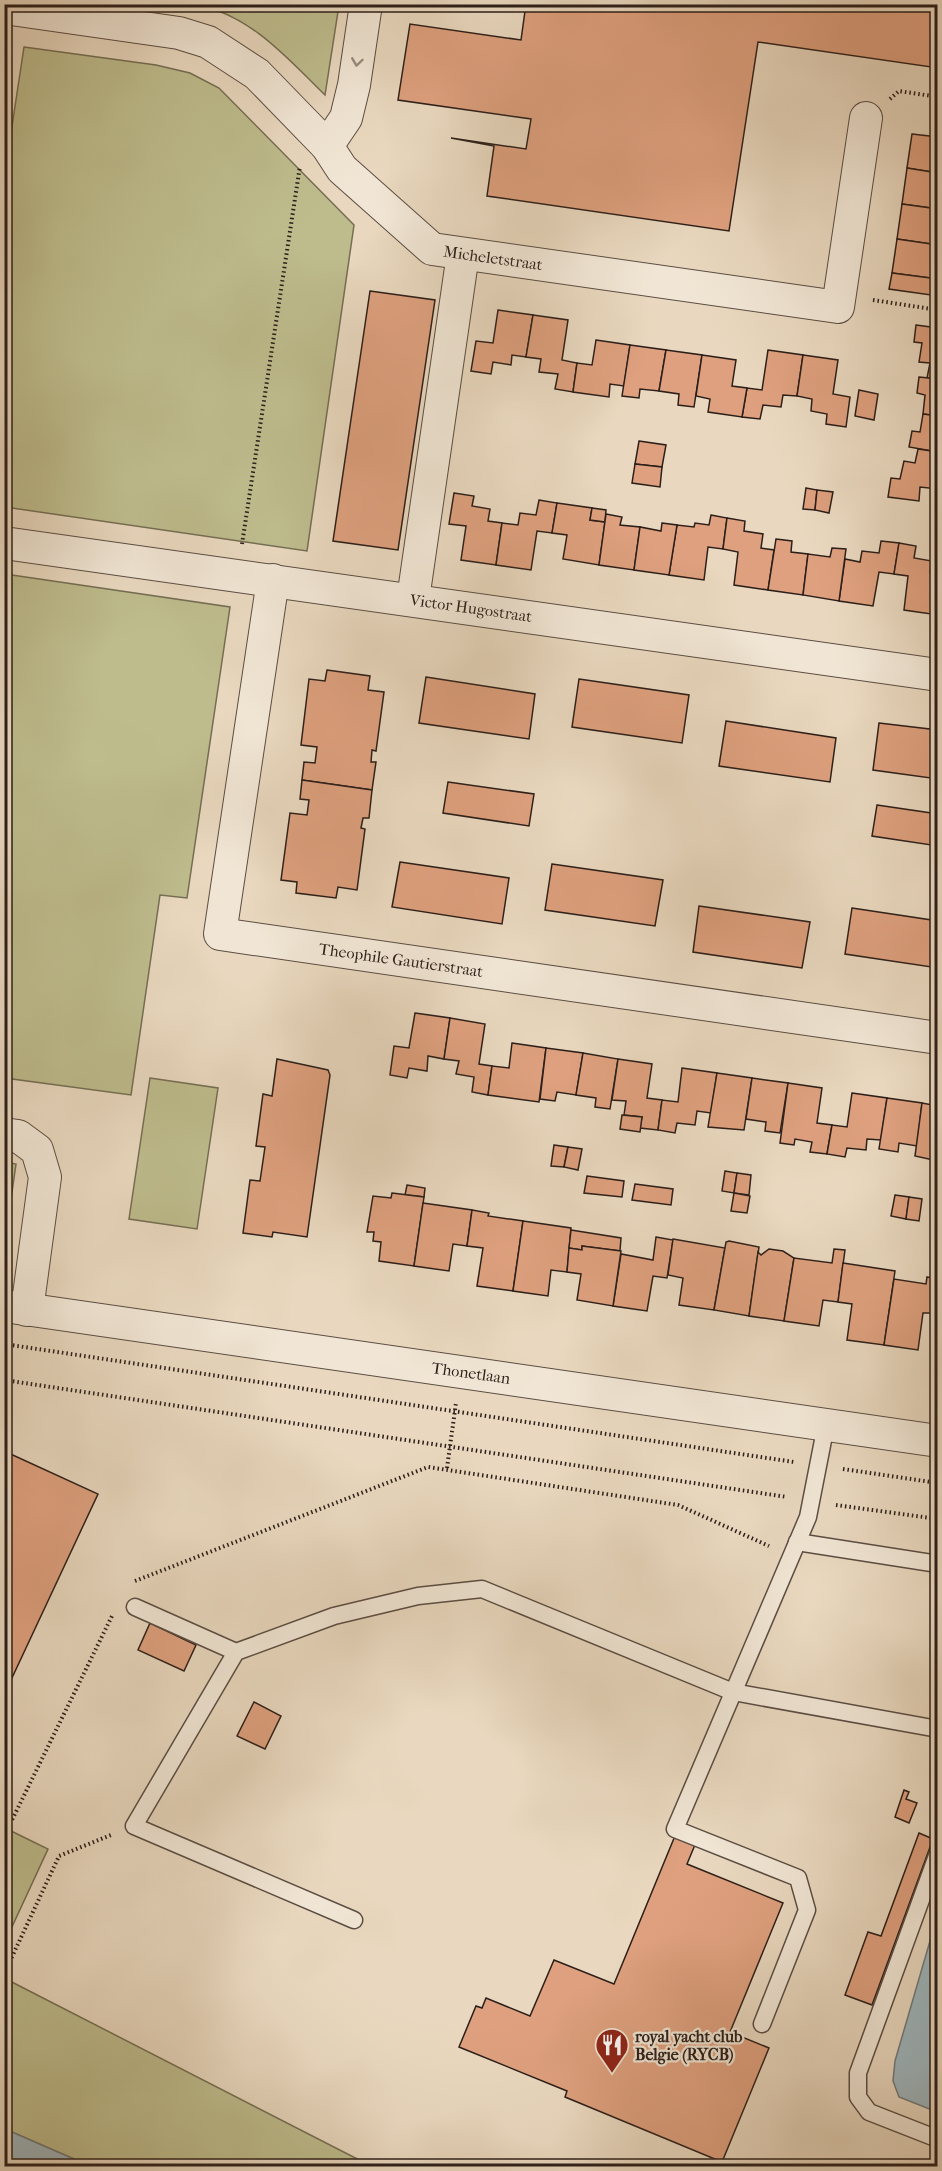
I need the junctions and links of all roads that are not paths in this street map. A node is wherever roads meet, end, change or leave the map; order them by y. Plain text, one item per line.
1 (366, 4) edge
2 (4, 8) edge
3 (866, 118) road end
4 (316, 137) junction
5 (463, 254) junction
6 (4, 543) edge
7 (273, 580) junction
8 (413, 600) junction
9 (938, 675) edge
10 (938, 1038) edge
11 (4, 1134) edge
12 (16, 1308) edge
13 (826, 1425) junction
14 (938, 1441) edge
15 (794, 1549) junction
16 (938, 1564) edge
17 (135, 1607) dead end
18 (236, 1652) junction
19 (733, 1692) junction
20 (938, 1729) edge
21 (938, 1853) edge
22 (354, 1920) dead end
23 (762, 2024) dead end
24 (938, 2139) edge

1 -> 4 street
2 - 4 street, Micheletstraat
3 - 5 street, Micheletstraat
4 - 5 street, Micheletstraat
5 - 8 street
6 - 7 street, Victor Hugostraat
7 - 8 street, Victor Hugostraat
7 - 10 street, Theophile Gautierstraat
8 - 9 street, Victor Hugostraat
11 - 12 street
12 - 13 street, Thonetlaan
13 - 14 street, Thonetlaan
13 - 15 lane
15 - 16 lane
15 - 19 lane
17 - 18 lane
18 - 19 lane
18 - 22 lane
19 - 20 lane
19 - 23 lane
21 - 24 lane

